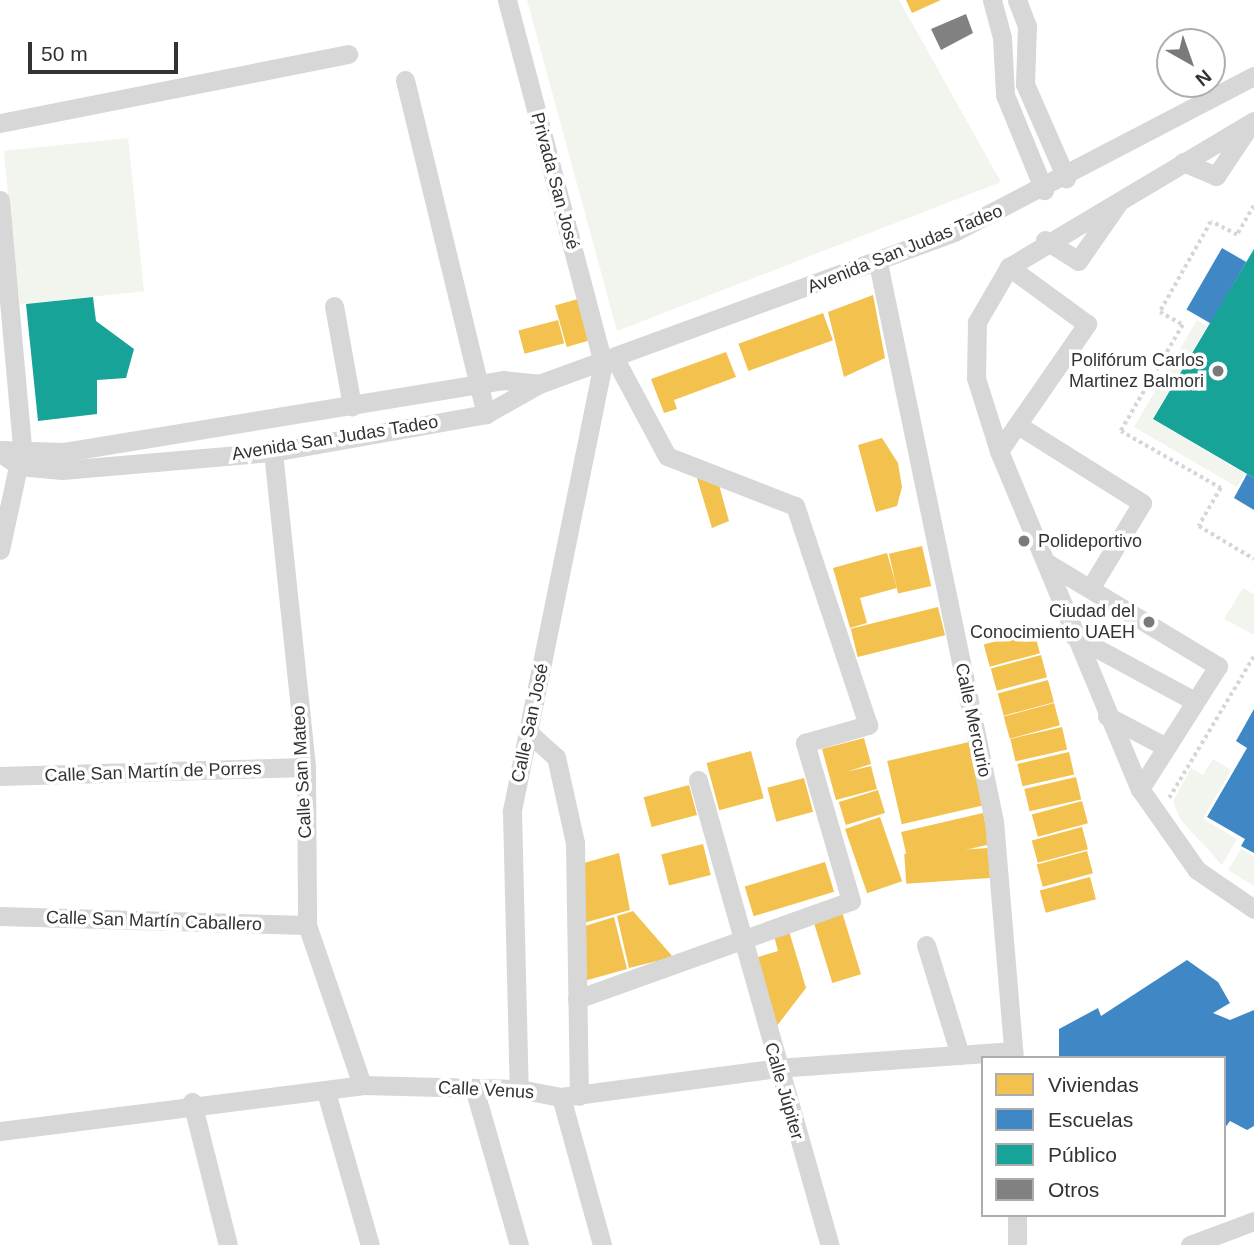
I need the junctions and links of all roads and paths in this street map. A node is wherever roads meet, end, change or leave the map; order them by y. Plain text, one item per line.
1 (507, 0) edge
2 (992, 0) edge
3 (1017, 0) edge
4 (348, 54) dead end
5 (1254, 76) edge
6 (405, 80) dead end
7 (1252, 122) edge
8 (0, 123) edge
9 (1183, 162) junction
10 (1066, 178) junction
11 (1044, 190) junction
12 (1123, 195) junction
13 (0, 200) edge
14 (1254, 206) edge
15 (1045, 240) junction
16 (878, 263) junction
17 (1009, 267) junction
18 (334, 306) dead end
19 (609, 361) junction
20 (539, 384) junction
21 (482, 386) junction
22 (352, 406) junction
23 (486, 414) junction
24 (1021, 427) junction
25 (999, 451) junction
26 (0, 452) edge
27 (273, 452) junction
28 (21, 457) junction
29 (0, 550) edge
30 (1254, 559) edge
31 (1047, 563) junction
32 (1091, 587) junction
33 (1074, 636) junction
34 (1254, 656) edge
35 (1194, 701) junction
36 (1107, 716) junction
37 (529, 733) junction
38 (1166, 747) junction
39 (306, 767) junction
40 (0, 776) edge
41 (698, 780) dead end
42 (1140, 789) junction
43 (1168, 801) dead end
44 (1254, 909) edge
45 (0, 916) edge
46 (307, 925) junction
47 (741, 937) junction
48 (926, 945) dead end
49 (577, 999) junction
50 (1014, 1054) edge
51 (960, 1055) junction
52 (777, 1068) junction
53 (362, 1085) junction
54 (474, 1088) junction
55 (519, 1089) junction
56 (326, 1092) junction
57 (570, 1097) junction
58 (191, 1102) junction
59 (0, 1131) edge
60 (1017, 1217) edge
61 (1254, 1221) edge
62 (228, 1245) edge
63 (370, 1245) edge
64 (519, 1245) edge
65 (602, 1245) edge
66 (830, 1245) edge
67 (1017, 1245) edge
68 (1190, 1245) edge

1 - 19 street, Privada San José
2 - 11 street
3 - 10 street
4 - 8 street
5 - 10 street, Avenida San Judas Tadeo
6 - 21 street
7 - 9 street
7 - 9 street
9 - 12 street
10 - 11 street, Avenida San Judas Tadeo
11 - 16 street, Avenida San Judas Tadeo
12 - 15 street
12 - 15 street
13 - 28 street
14 - 30 path
15 - 17 street
16 - 19 street, Avenida San Judas Tadeo
16 - 50 street, Calle Mercurio
17 - 24 street
17 - 25 street
18 - 22 street
19 - 20 street, Avenida San Judas Tadeo
19 - 37 street, Calle San José
19 - 47 street
20 - 21 street, Avenida San Judas Tadeo
20 - 23 street, Avenida San Judas Tadeo
21 - 22 street, Avenida San Judas Tadeo
21 - 23 street
22 - 28 street, Avenida San Judas Tadeo
23 - 27 street, Avenida San Judas Tadeo
24 - 25 street
24 - 32 street
25 - 31 street
26 - 28 street, Avenida San Judas Tadeo
27 - 28 street, Avenida San Judas Tadeo
27 - 39 street, Calle San Mateo
28 - 29 street
31 - 32 street
31 - 33 street
32 - 35 street
33 - 35 street
33 - 36 street
34 - 43 path
35 - 38 street
36 - 38 street
36 - 42 street
37 - 49 street
37 - 55 street, Calle San José
38 - 42 street
39 - 40 street, Calle San Martín de Porres
39 - 46 street, Calle San Mateo
41 - 47 street, Calle Júpiter
42 - 44 street
45 - 46 street, Calle San Martín Caballero
46 - 53 street, Calle San Mateo
47 - 49 street
47 - 52 street, Calle Júpiter
48 - 51 street
49 - 57 street
50 - 51 street, Calle Venus
51 - 52 street, Calle Venus
52 - 57 street, Calle Venus
52 - 66 street, Calle Júpiter
53 - 54 street, Calle Venus
53 - 56 street, Calle Venus
54 - 55 street, Calle Venus
54 - 64 street
55 - 57 street, Calle Venus
56 - 58 street, Calle Venus
56 - 63 street
57 - 65 street
58 - 59 street, Calle Venus
58 - 62 street
60 - 67 street
61 - 68 street

